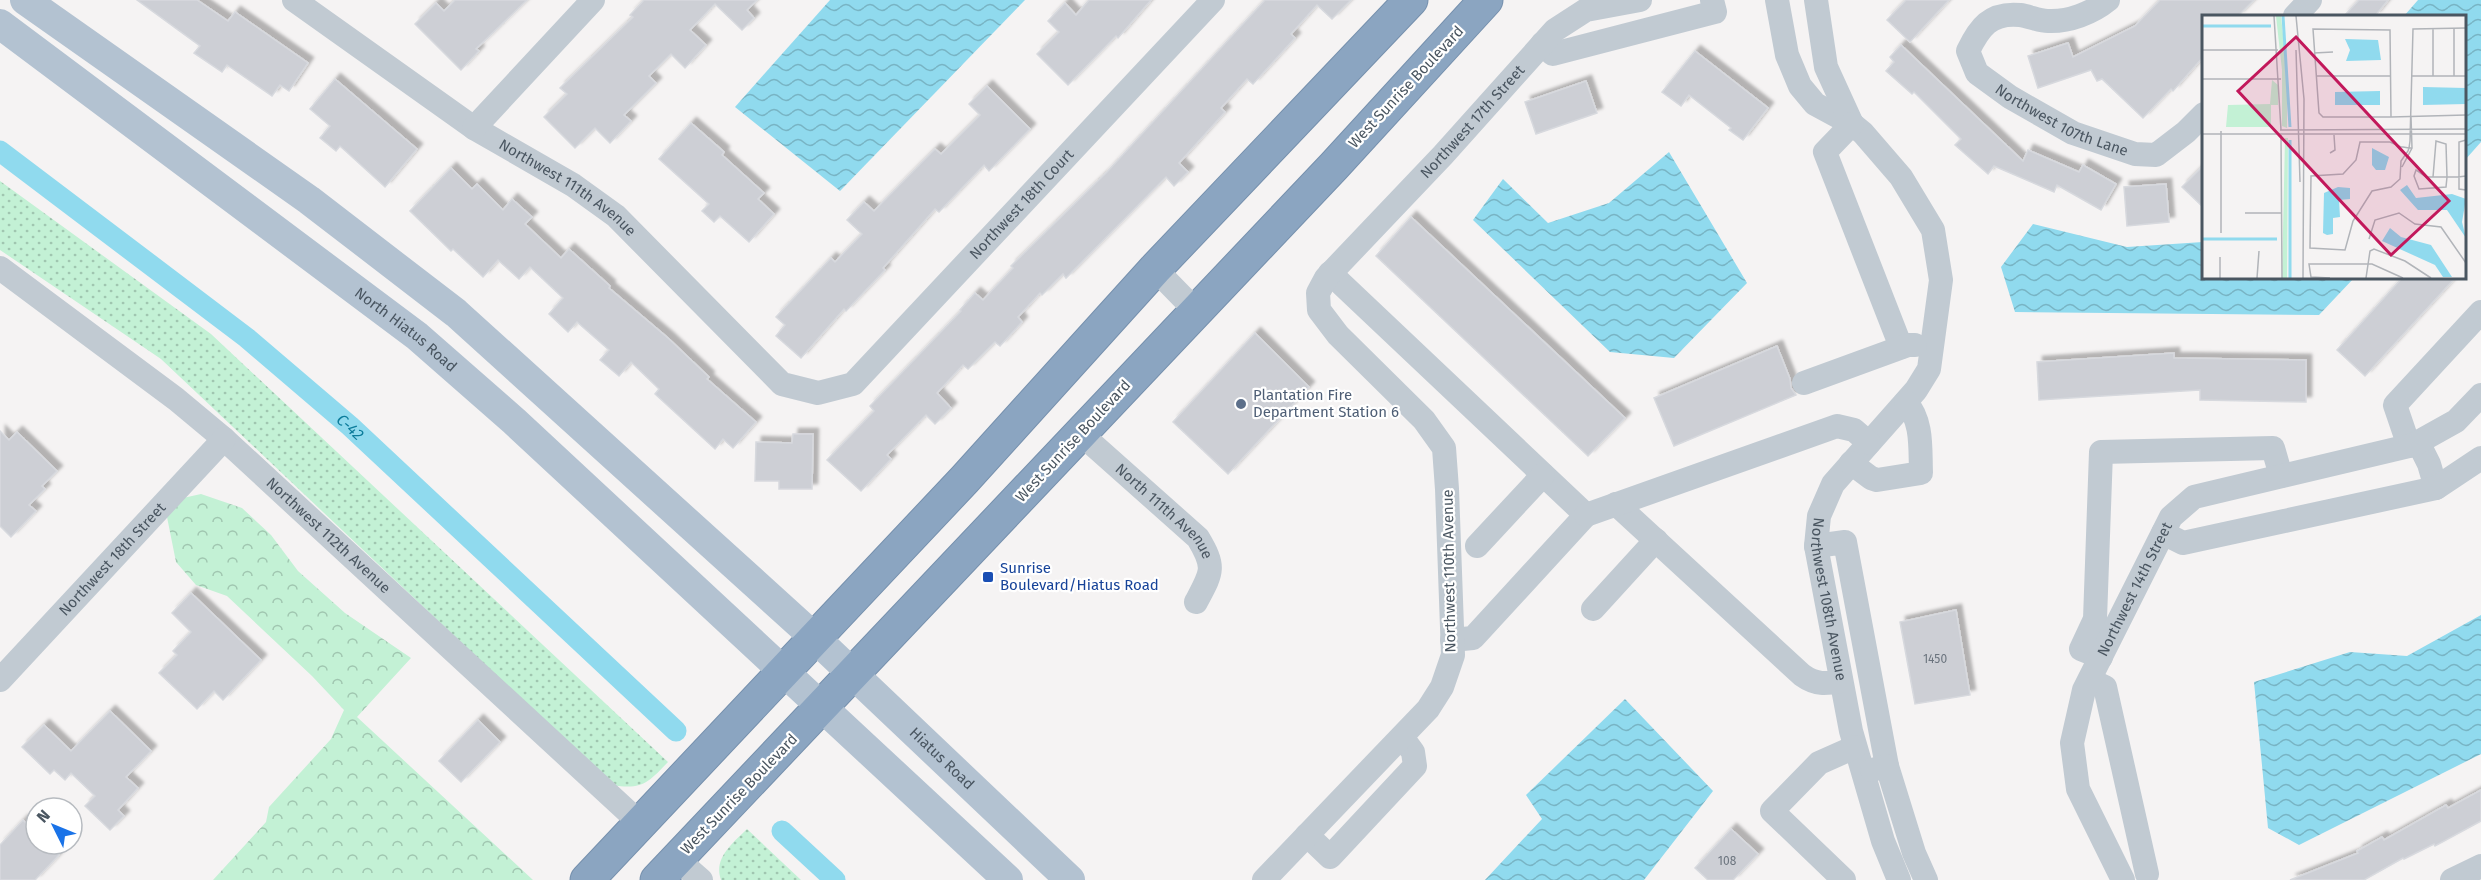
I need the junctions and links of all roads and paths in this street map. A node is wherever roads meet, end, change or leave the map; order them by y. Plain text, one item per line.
1 (25, 0) edge
2 (294, 0) edge
3 (592, 0) edge
4 (1213, 0) edge
5 (1411, 0) edge
6 (1486, 0) edge
7 (1640, 0) edge
8 (1712, 0) edge
9 (1777, 0) edge
10 (1816, 0) edge
11 (2108, 0) edge
12 (2310, 0) edge
13 (2296, 15) edge
14 (0, 24) edge
15 (1542, 44) junction
16 (2202, 116) edge
17 (1852, 124) junction
18 (474, 128) junction
19 (0, 268) edge
20 (1155, 269) junction
21 (1328, 275) junction
22 (1197, 311) junction
23 (2481, 312) edge
24 (1933, 346) junction
25 (1901, 347) junction
26 (1804, 383) dead end
27 (818, 393) joint
28 (2481, 395) edge
29 (1905, 402) junction
30 (1081, 434) junction
31 (224, 439) junction
32 (1869, 443) junction
33 (2414, 444) junction
34 (2481, 458) edge
35 (1851, 463) junction
36 (1543, 475) junction
37 (2280, 476) junction
38 (2436, 488) junction
39 (1616, 504) junction
40 (1586, 515) junction
41 (2163, 533) junction
42 (1656, 540) junction
43 (1477, 546) dead end
44 (1816, 546) junction
45 (1196, 602) dead end
46 (1593, 609) dead end
47 (815, 638) junction
48 (1452, 640) junction
49 (2101, 657) junction
50 (784, 671) junction
51 (854, 674) junction
52 (0, 680) edge
53 (2090, 680) junction
54 (1841, 681) junction
55 (823, 707) junction
56 (1855, 747) junction
57 (1887, 766) junction
58 (1863, 773) junction
59 (640, 823) junction
60 (2481, 866) edge
61 (667, 869) edge
62 (2147, 874) dead end
63 (1274, 877) edge
64 (587, 880) edge
65 (701, 880) edge
66 (1008, 880) edge
67 (1070, 880) edge
68 (1844, 880) edge
69 (1899, 880) edge
70 (1926, 880) edge
71 (2123, 880) edge
72 (2452, 880) edge

1 - 47 main road
2 - 18 street, Northwest 111th Avenue
3 - 18 street
4 - 27 street, Northwest 18th Court
5 - 20 highway
6 - 22 highway, West Sunrise Boulevard
7 - 15 street, Northwest 17th Street
8 - 15 street
9 - 17 street, Northwest 108th Avenue
10 - 17 street, Northwest 108th Avenue
11 - 16 street, Northwest 107th Lane
12 - 13 street
14 - 50 main road, North Hiatus Road
15 - 21 street, Northwest 17th Street
17 - 24 street, Northwest 108th Avenue
17 - 25 street
18 - 27 street, Northwest 111th Avenue
19 - 31 street, Northwest 112th Avenue
20 - 22 street
20 - 47 highway
21 - 36 street
21 - 48 street, Northwest 110th Avenue
22 - 30 highway, West Sunrise Boulevard
23 - 33 street
24 - 25 street
24 - 29 street, Northwest 108th Avenue
25 - 26 street
28 - 33 street, Northwest 14th Street
29 - 32 street, Northwest 108th Avenue
29 - 35 street
30 - 45 street, North 111th Avenue
30 - 51 highway, West Sunrise Boulevard
31 - 52 street, Northwest 18th Street
31 - 59 street, Northwest 112th Avenue
32 - 35 street, Northwest 108th Avenue
32 - 39 street
33 - 37 street, Northwest 14th Street
33 - 38 street
34 - 38 street
35 - 44 street, Northwest 108th Avenue
36 - 40 street
36 - 43 street
37 - 41 street, Northwest 14th Street
37 - 49 street
38 - 41 street
39 - 40 street
39 - 42 street
40 - 48 street
41 - 49 street, Northwest 14th Street
42 - 46 street
42 - 54 street
44 - 54 street, Northwest 108th Avenue
44 - 57 street
47 - 50 highway
47 - 51 main road, Hiatus Road
48 - 63 street, Northwest 110th Avenue
49 - 53 street, Northwest 14th Street
50 - 55 main road
50 - 59 highway
51 - 55 highway, West Sunrise Boulevard
51 - 67 main road, Hiatus Road
53 - 62 street
53 - 71 street, Northwest 14th Street
54 - 56 street, Northwest 108th Avenue
55 - 61 highway, West Sunrise Boulevard
55 - 66 main road
56 - 58 street, Northwest 108th Avenue
56 - 68 street
57 - 58 street
57 - 70 street
58 - 69 street, Northwest 108th Avenue
59 - 64 highway
60 - 72 street
61 - 65 street

